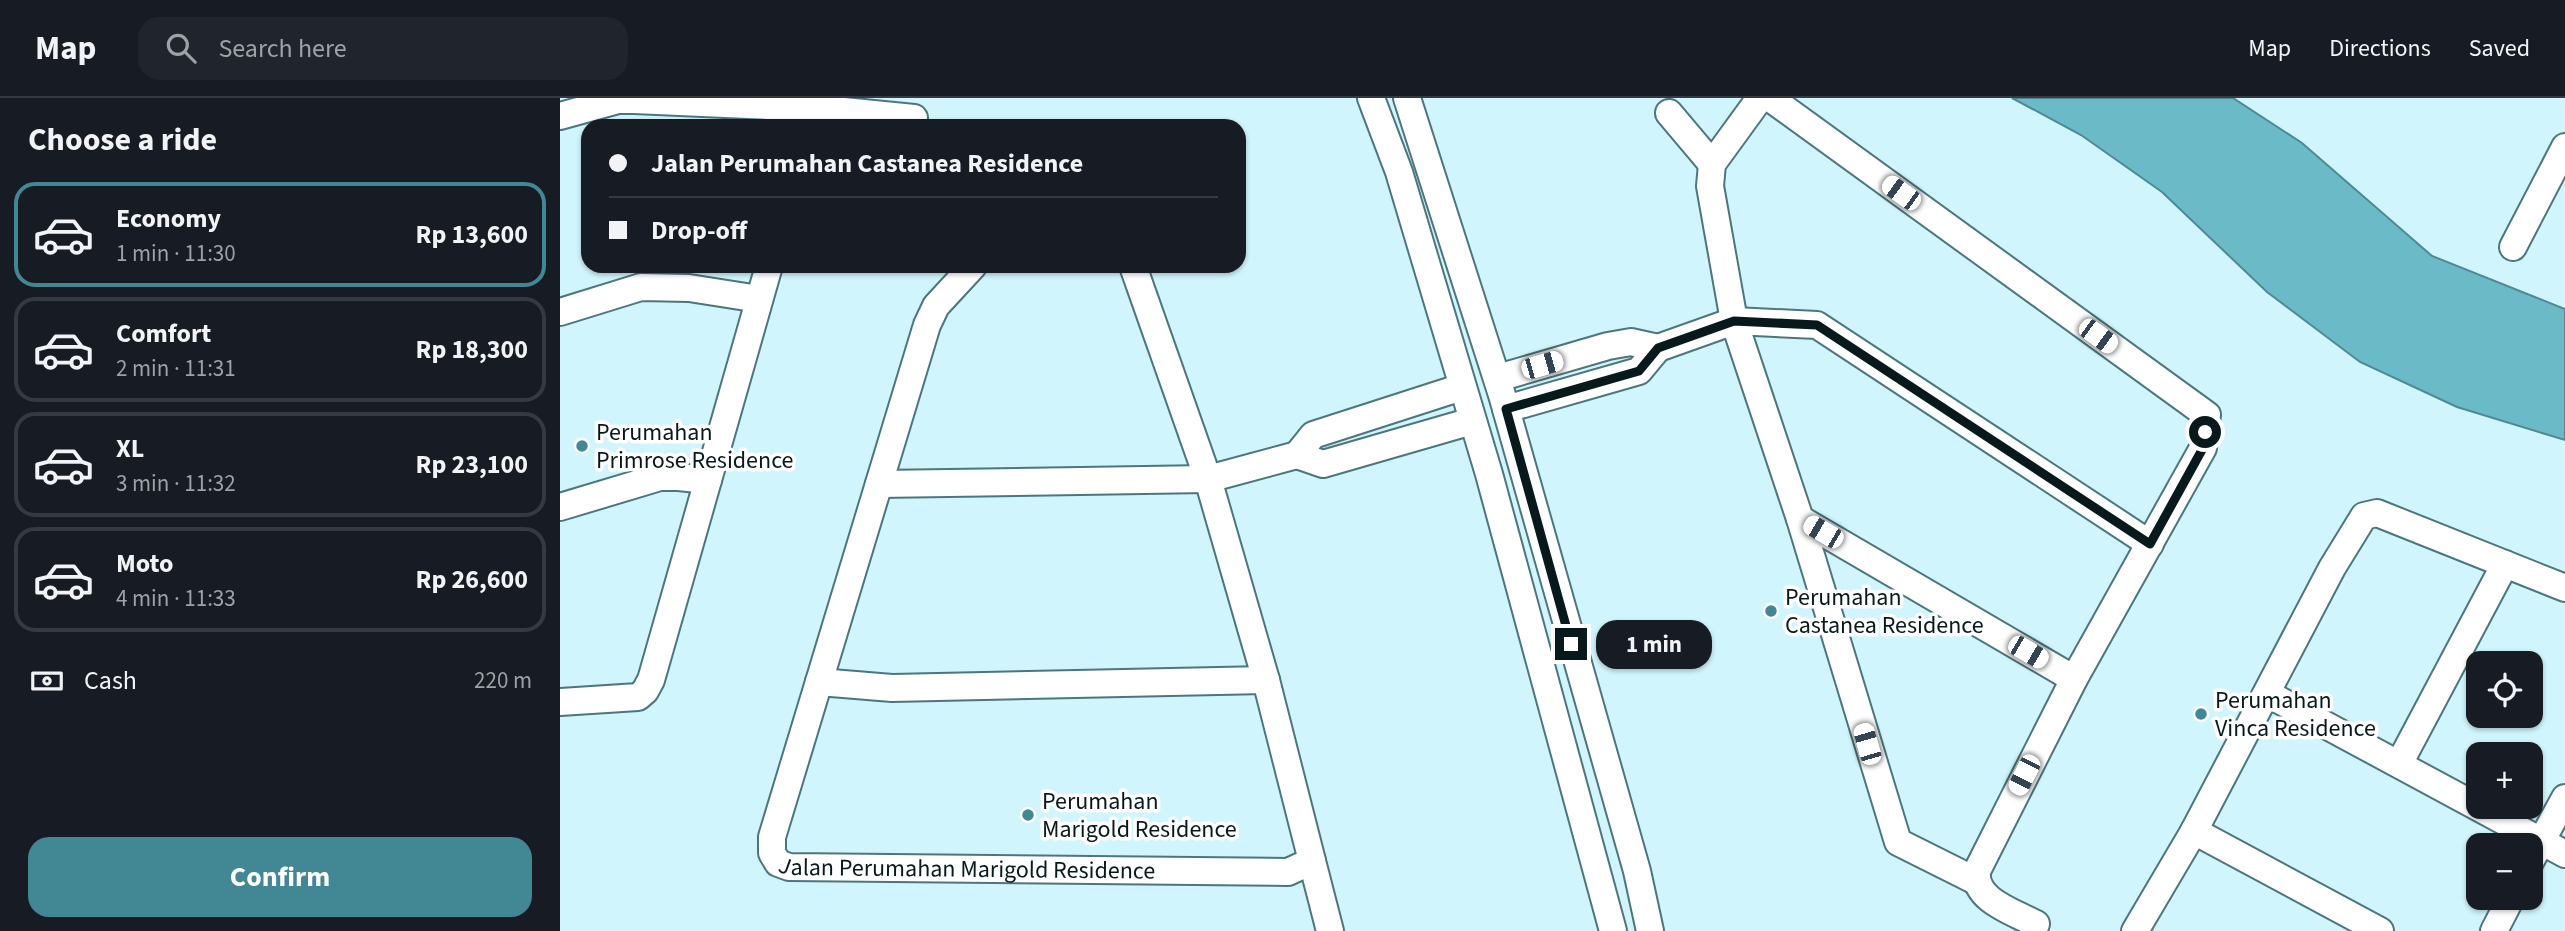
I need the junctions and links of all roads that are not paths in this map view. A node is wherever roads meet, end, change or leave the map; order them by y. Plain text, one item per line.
1 (1371, 98) edge
2 (1407, 98) edge
3 (1760, 98) edge
4 (1770, 98) edge
5 (1669, 113) dead end
6 (560, 116) edge
7 (811, 117) edge
8 (914, 118) dead end
9 (2565, 147) edge
10 (1712, 164) junction
11 (2513, 247) dead end
12 (767, 273) edge
13 (967, 273) edge
14 (1135, 273) edge
15 (759, 299) junction
16 (560, 312) edge
17 (1734, 321) junction
18 (1658, 348) junction
19 (1497, 378) junction
20 (1462, 387) junction
21 (1506, 409) junction
22 (1472, 421) junction
23 (1297, 455) junction
24 (1208, 479) junction
25 (708, 481) junction
26 (879, 484) junction
27 (560, 507) edge
28 (1800, 519) junction
29 (2150, 544) junction
30 (2505, 564) junction
31 (2565, 588) edge
32 (2074, 678) junction
33 (1266, 680) junction
34 (819, 682) junction
35 (2268, 694) junction
36 (560, 702) edge
37 (2399, 764) junction
38 (2565, 797) edge
39 (2194, 831) junction
40 (2506, 833) edge
41 (2543, 839) edge
42 (2543, 852) edge
43 (2565, 854) edge
44 (1312, 861) junction
45 (1976, 881) junction
46 (2505, 910) edge
47 (2036, 924) dead end
48 (1330, 931) edge
49 (1613, 931) edge
50 (1650, 931) edge
51 (2135, 931) edge
52 (2380, 931) edge
53 (2494, 931) edge

1 - 20 street
2 - 19 street
3 - 10 street
4 - 29 street
5 - 10 street
6 - 7 street
7 - 8 street
9 - 11 street
10 - 17 street
12 - 15 street
13 - 26 street
14 - 24 street
15 - 16 street
15 - 25 street
17 - 18 street
17 - 28 street
17 - 29 street
18 - 19 street
18 - 21 street
19 - 21 street
20 - 22 street
20 - 23 street
21 - 50 street
22 - 23 street
22 - 49 street
23 - 24 street
24 - 26 street
24 - 33 street
25 - 27 street
25 - 36 street
26 - 34 street
28 - 32 street
28 - 45 street
29 - 32 street
30 - 31 street
30 - 35 street
30 - 37 street
32 - 45 street
33 - 34 street
33 - 44 street
34 - 44 street, Jalan Perumahan Marigold Residence
35 - 37 street
35 - 39 street
37 - 40 street
38 - 41 street
39 - 51 street
39 - 52 street
42 - 43 street
44 - 48 street
45 - 47 street
46 - 53 street

